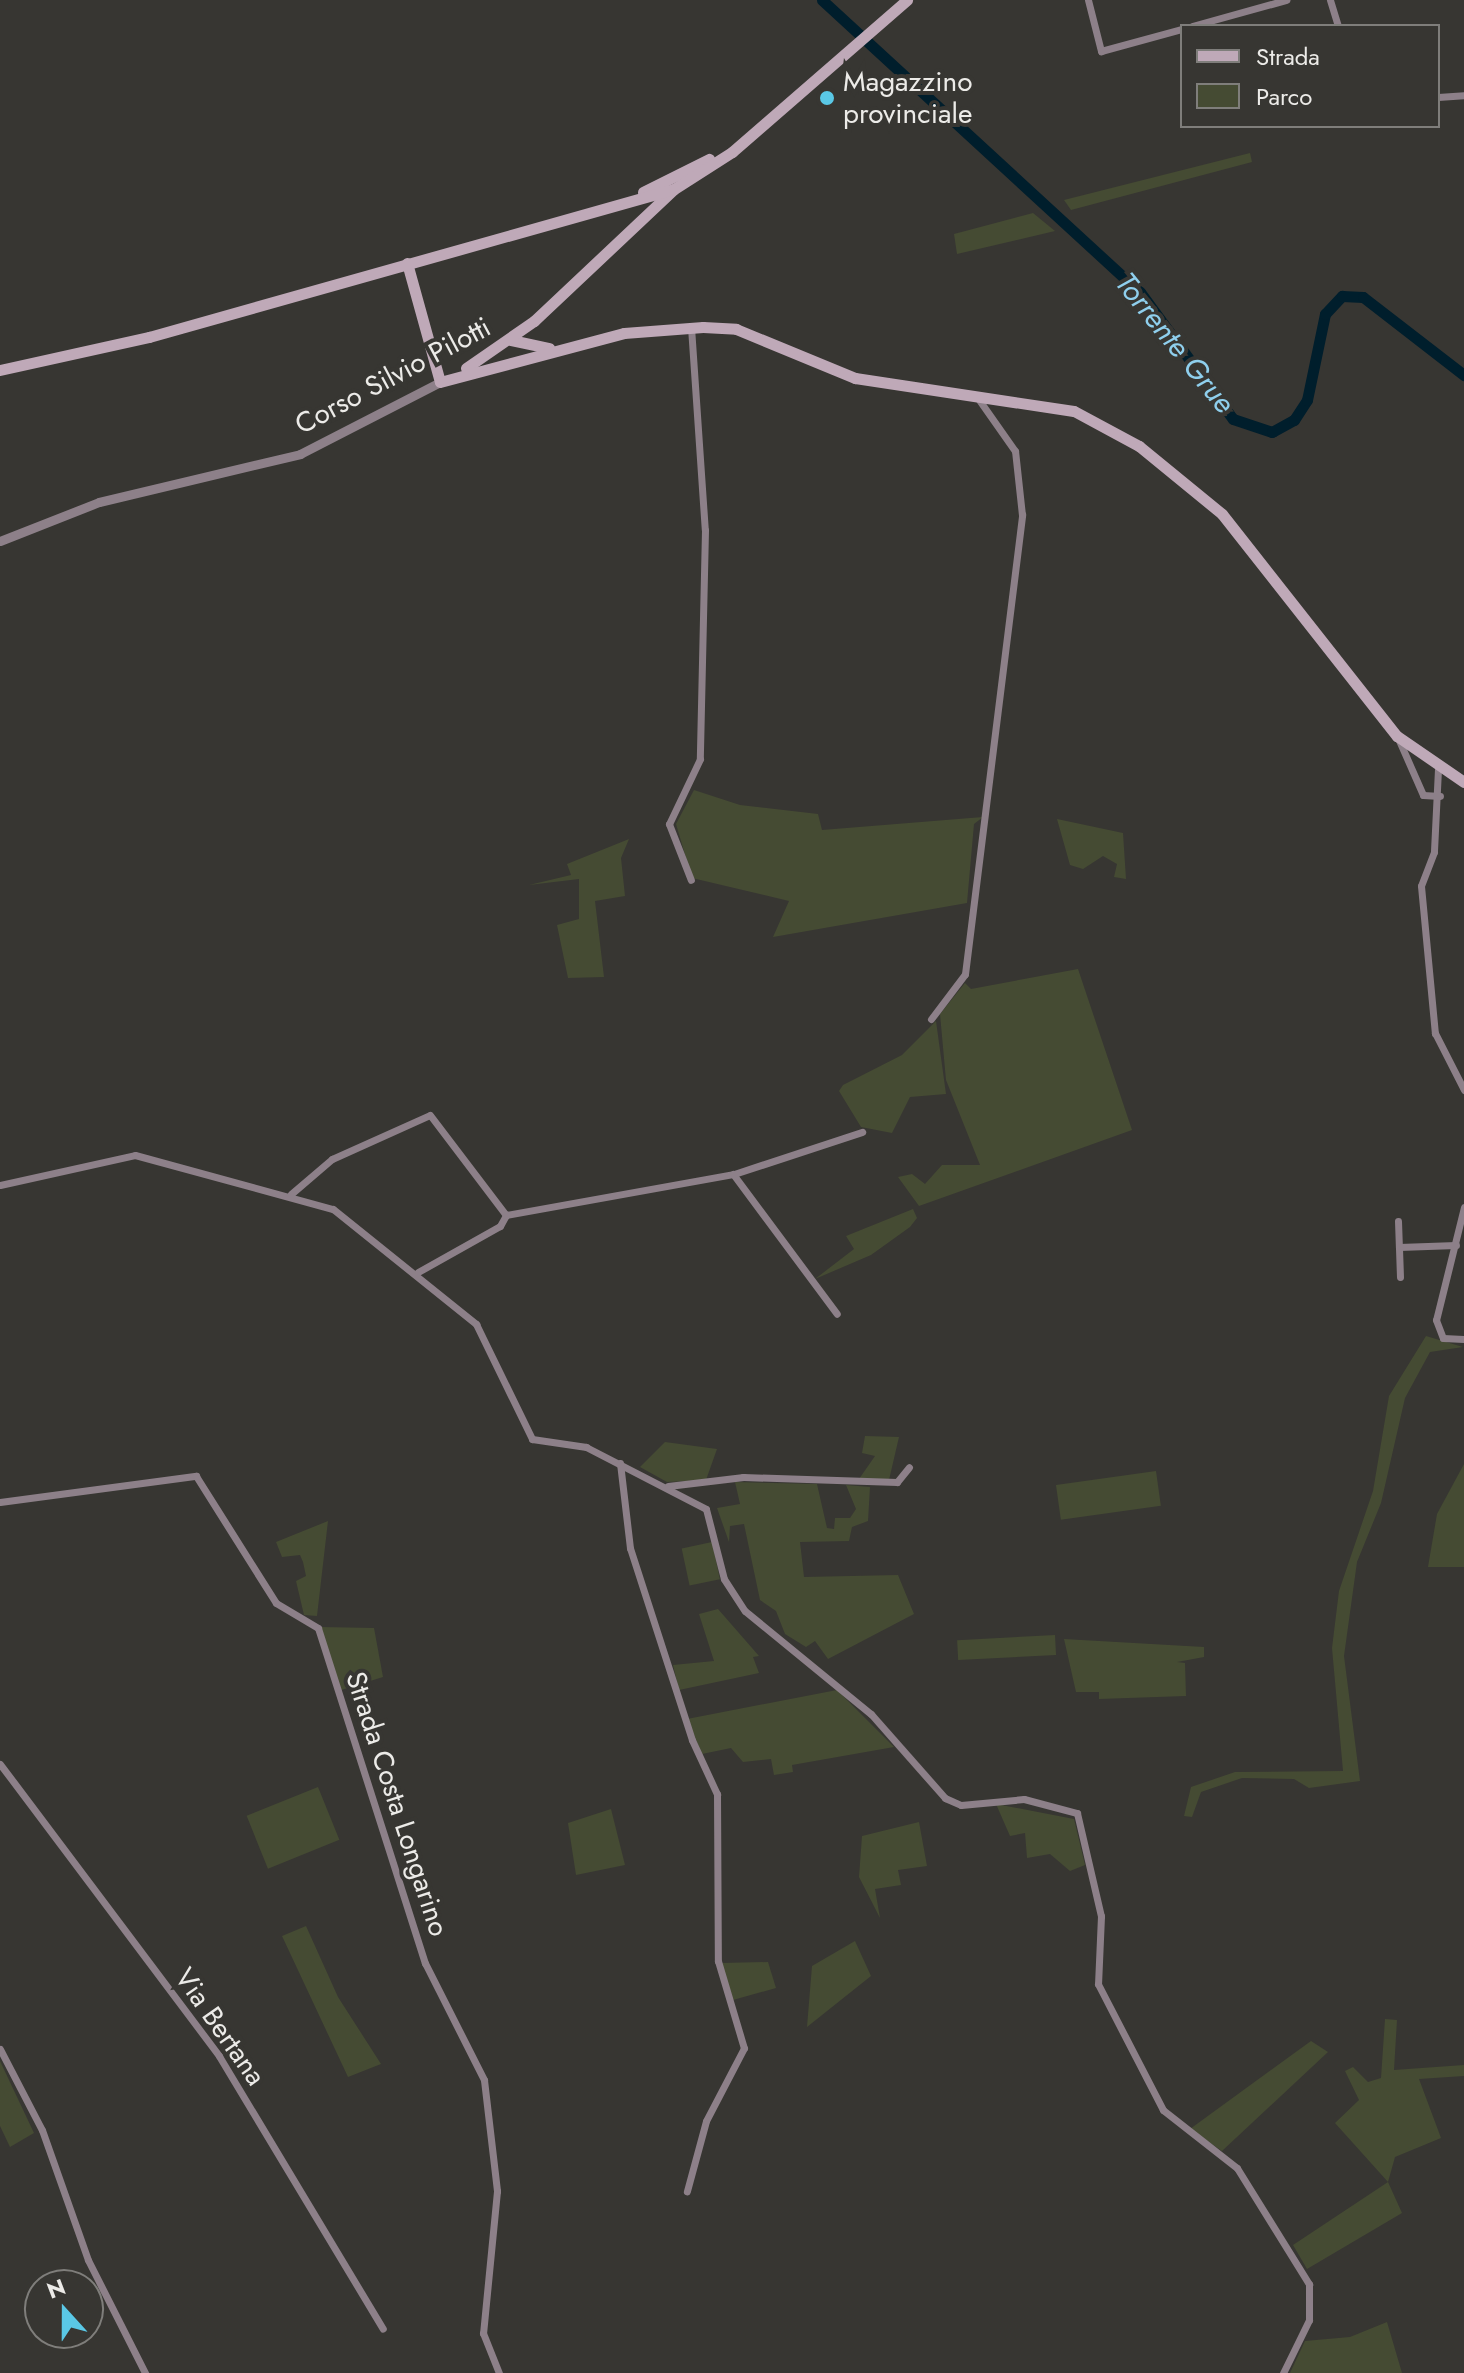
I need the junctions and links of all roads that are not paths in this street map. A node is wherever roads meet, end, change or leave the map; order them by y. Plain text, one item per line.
1 (907, 0) edge
2 (1088, 0) edge
3 (1286, 0) edge
4 (1330, 0) edge
5 (1199, 24) edge
6 (1337, 24) edge
7 (1180, 30) edge
8 (1464, 95) edge
9 (1440, 97) edge
10 (676, 184) junction
11 (655, 195) junction
12 (629, 203) junction
13 (571, 218) junction
14 (637, 226) junction
15 (407, 263) junction
16 (534, 321) junction
17 (691, 327) junction
18 (508, 342) junction
19 (553, 348) junction
20 (521, 359) junction
21 (0, 370) edge
22 (440, 382) junction
23 (975, 396) junction
24 (0, 541) edge
25 (1397, 736) junction
26 (1438, 769) junction
27 (1464, 782) edge
28 (1440, 796) junction
29 (691, 880) dead end
30 (931, 1019) dead end
31 (1464, 1090) edge
32 (862, 1132) dead end
33 (733, 1174) junction
34 (0, 1185) edge
35 (291, 1194) junction
36 (1464, 1207) edge
37 (506, 1215) junction
38 (1398, 1221) dead end
39 (1456, 1245) junction
40 (1399, 1247) junction
41 (418, 1272) junction
42 (1400, 1277) dead end
43 (837, 1314) dead end
44 (1464, 1339) edge
45 (620, 1463) junction
46 (909, 1467) dead end
47 (666, 1486) junction
48 (0, 1502) edge
49 (0, 1764) edge
50 (0, 2049) edge
51 (687, 2191) dead end
52 (383, 2329) dead end
53 (145, 2373) edge
54 (499, 2373) edge
55 (1283, 2373) edge

1 - 10 main road
2 - 7 street
3 - 5 street
4 - 6 street
8 - 9 street
10 - 11 main road, Corso Silvio Pilotti
10 - 13 main road
10 - 14 main road, Corso Silvio Pilotti
11 - 12 main road
11 - 14 main road, Corso Silvio Pilotti
12 - 13 main road
12 - 14 main road
13 - 15 main road
14 - 16 main road, Corso Silvio Pilotti
15 - 21 main road
15 - 22 main road
16 - 18 main road, Corso Silvio Pilotti
16 - 19 main road
17 - 19 main road
17 - 23 main road
17 - 29 street
18 - 19 main road
18 - 20 main road
18 - 22 main road, Corso Silvio Pilotti
19 - 20 main road
20 - 22 main road
22 - 24 street, Corso Silvio Pilotti
23 - 25 main road
23 - 30 street
25 - 26 main road
25 - 28 street
26 - 27 main road
26 - 28 street
28 - 31 street
32 - 33 street
33 - 37 street
33 - 43 street
34 - 35 street
35 - 37 street
35 - 41 street
36 - 39 street
37 - 41 street
38 - 40 street
39 - 40 street
39 - 44 street
40 - 42 street
41 - 45 street
45 - 47 street
45 - 51 street
46 - 47 street
47 - 55 street
48 - 54 street, Strada Costa Longarino
49 - 52 street, Via Bertana
50 - 53 street

